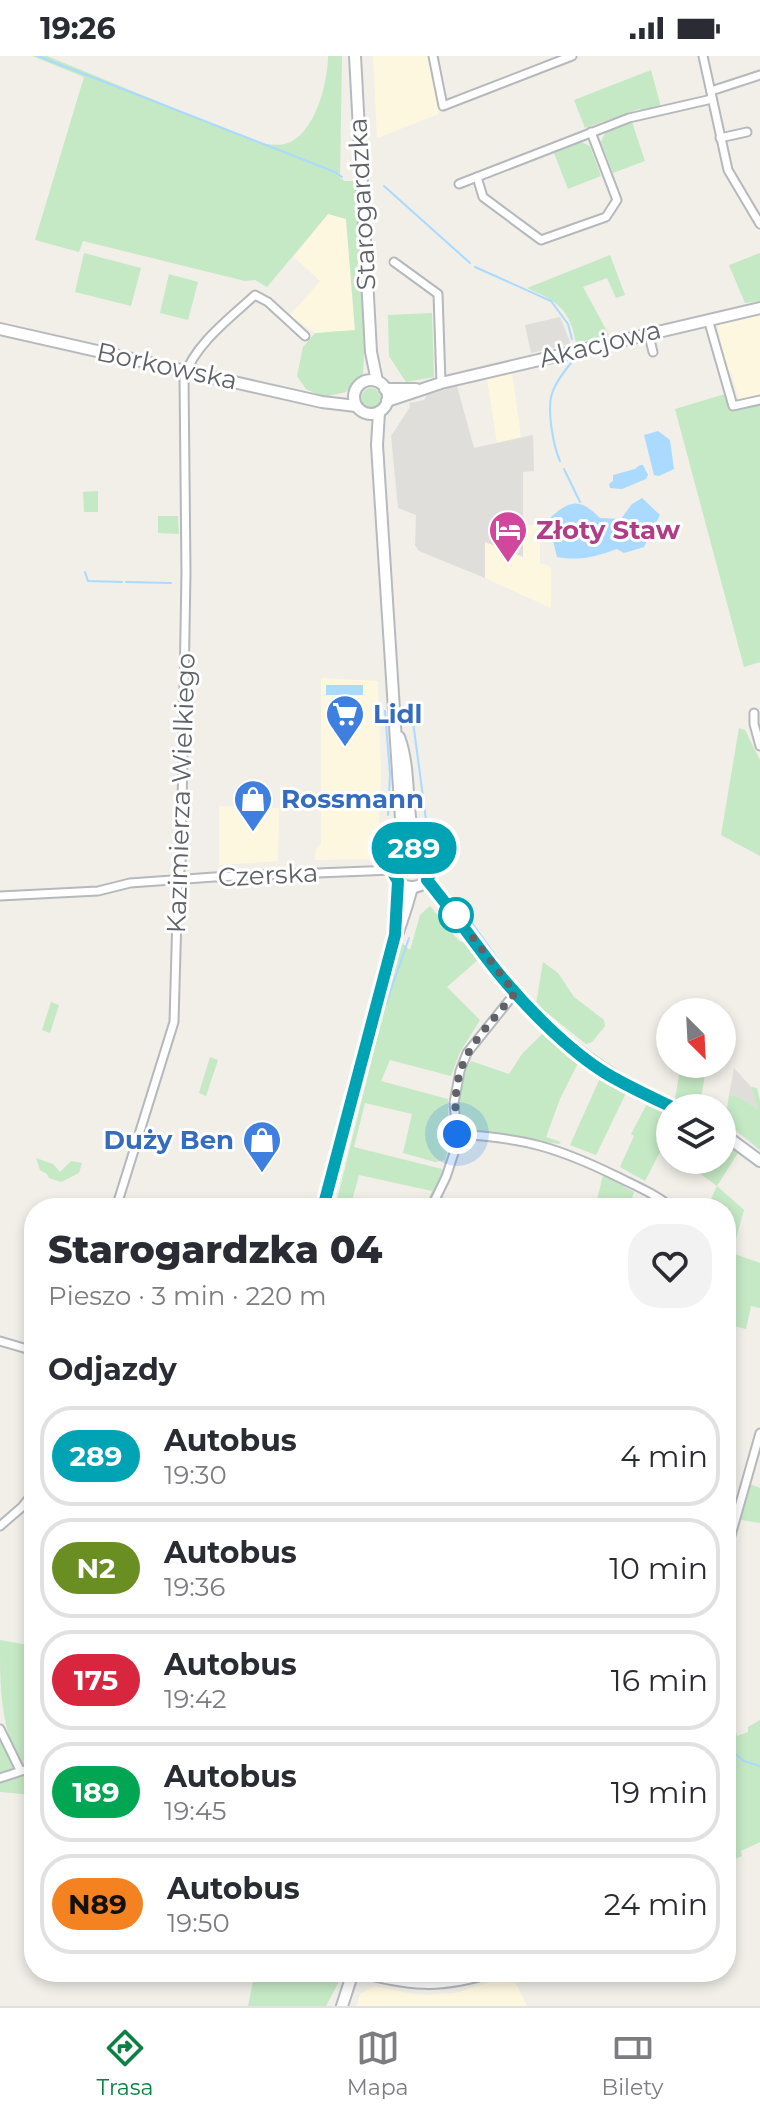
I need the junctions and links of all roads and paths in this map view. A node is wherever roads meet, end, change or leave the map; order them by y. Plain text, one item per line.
1 (355, 56) edge
2 (433, 56) edge
3 (572, 56) edge
4 (703, 56) edge
5 (760, 75) edge
6 (711, 95) junction
7 (591, 132) junction
8 (747, 132) dead end
9 (720, 138) junction
10 (477, 177) junction
11 (459, 184) dead end
12 (760, 224) edge
13 (394, 262) dead end
14 (760, 308) edge
15 (708, 319) junction
16 (0, 329) edge
17 (648, 332) junction
18 (305, 336) dead end
19 (653, 352) dead end
20 (186, 370) junction
21 (441, 383) junction
22 (376, 384) junction
23 (418, 389) junction
24 (760, 400) edge
25 (355, 401) junction
26 (387, 401) junction
27 (373, 413) junction
28 (754, 713) dead end
29 (396, 729) junction
30 (760, 746) edge
31 (417, 849) junction
32 (403, 850) junction
33 (393, 870) junction
34 (178, 880) junction
35 (427, 880) junction
36 (398, 881) junction
37 (412, 887) junction
38 (0, 896) edge
39 (395, 935) junction
40 (515, 993) junction
41 (656, 1099) edge
42 (457, 1134) junction
43 (736, 1143) edge
44 (760, 1161) edge
45 (119, 1198) edge
46 (326, 1198) edge
47 (436, 1198) edge
48 (657, 1198) edge
49 (0, 1341) edge
50 (24, 1348) edge
51 (760, 1433) edge
52 (24, 1504) edge
53 (736, 1518) edge
54 (0, 1526) edge
55 (0, 1729) edge
56 (24, 1769) edge
57 (20, 1770) junction
58 (0, 1778) edge
59 (350, 1982) edge
60 (397, 1982) edge
61 (461, 1982) edge
62 (342, 2006) edge

1 - 22 main road, Starogardzka
2 - 3 street
4 - 6 street
5 - 6 street
6 - 7 street
6 - 9 street
7 - 10 street
7 - 10 street
8 - 9 street
9 - 12 street
10 - 11 street
13 - 21 street
14 - 15 main road, Akacjowa
15 - 17 main road, Akacjowa
15 - 24 street
16 - 20 main road, Borkowska
17 - 19 street
17 - 21 main road, Akacjowa
18 - 20 street
20 - 25 main road, Borkowska
20 - 34 street, Kazimierza Wielkiego
21 - 23 main road, Akacjowa
22 - 23 main road, Akacjowa
22 - 25 main road
22 - 26 main road, Starogardzka
23 - 26 main road, Akacjowa
25 - 27 main road
26 - 27 main road
27 - 29 main road
28 - 30 street
29 - 31 main road
29 - 32 main road
31 - 32 main road
31 - 35 main road
32 - 33 main road
33 - 34 street, Czerska
33 - 36 main road
34 - 38 street, Czerska
34 - 45 street, Kazimierza Wielkiego
35 - 37 main road
35 - 40 main road
36 - 37 main road
36 - 39 main road
37 - 39 main road
39 - 46 main road
40 - 41 main road
40 - 42 street
42 - 47 street
42 - 48 street
43 - 44 main road
49 - 50 street
51 - 53 street
52 - 54 street
55 - 57 street
56 - 57 street
57 - 58 street
59 - 62 main road
60 - 61 street

